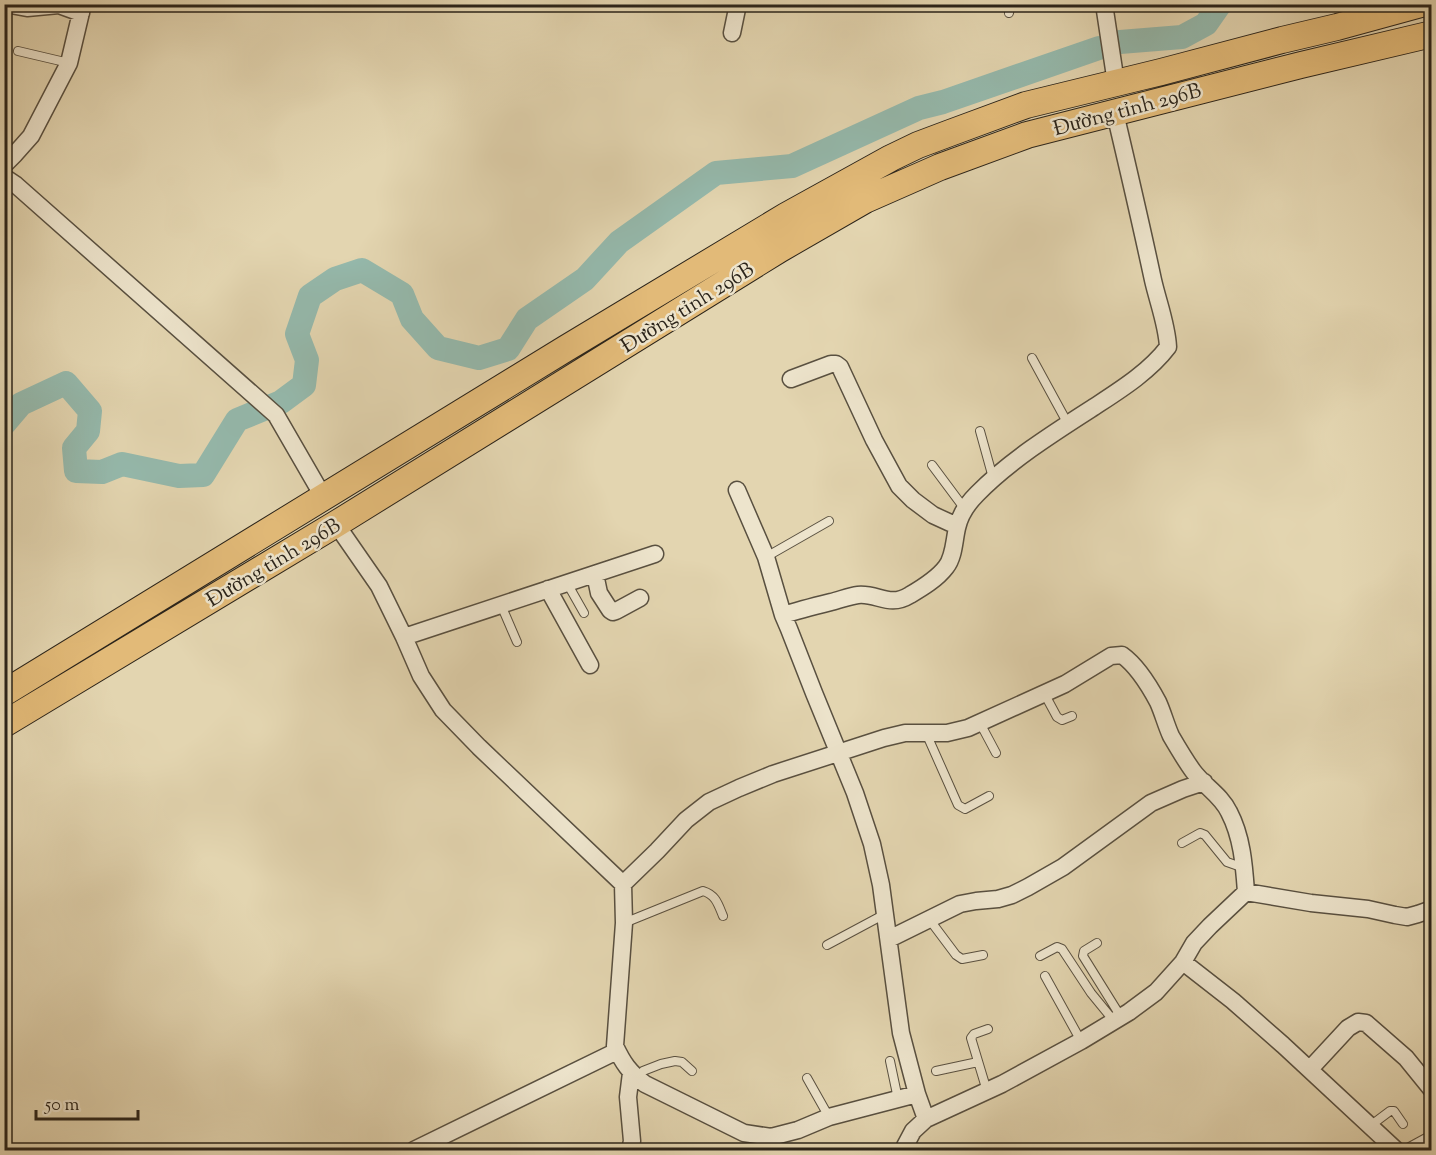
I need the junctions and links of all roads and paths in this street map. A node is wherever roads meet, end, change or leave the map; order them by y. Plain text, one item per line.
1 (5, 4) edge
2 (738, 4) edge
3 (1104, 4) edge
4 (1421, 4) edge
5 (82, 8) edge
6 (732, 33) dead end
7 (1431, 34) edge
8 (18, 51) dead end
9 (69, 63) junction
10 (1116, 83) junction
11 (1115, 113) junction
12 (4, 165) edge
13 (4, 177) edge
14 (1032, 358) dead end
15 (791, 379) dead end
16 (1068, 424) junction
17 (980, 431) dead end
18 (932, 465) dead end
19 (993, 478) junction
20 (737, 490) dead end
21 (324, 498) junction
22 (964, 508) junction
23 (829, 521) dead end
24 (336, 524) junction
25 (957, 526) junction
26 (656, 554) dead end
27 (766, 557) junction
28 (595, 574) junction
29 (567, 583) junction
30 (548, 589) junction
31 (640, 598) dead end
32 (501, 605) junction
33 (584, 613) dead end
34 (783, 615) junction
35 (404, 637) junction
36 (517, 642) dead end
37 (590, 665) dead end
38 (4, 693) edge
39 (1044, 693) junction
40 (1072, 716) dead end
41 (980, 723) junction
42 (4, 724) edge
43 (926, 733) junction
44 (838, 752) junction
45 (996, 753) dead end
46 (1204, 782) junction
47 (989, 796) dead end
48 (1182, 843) dead end
49 (1244, 868) junction
50 (623, 884) junction
51 (1246, 892) junction
52 (1431, 909) edge
53 (886, 914) junction
54 (723, 916) dead end
55 (929, 919) junction
56 (624, 923) junction
57 (889, 939) junction
58 (1097, 943) dead end
59 (827, 945) dead end
60 (983, 955) dead end
61 (1040, 956) dead end
62 (1183, 962) junction
63 (1046, 976) dead end
64 (1114, 1019) junction
65 (988, 1029) dead end
66 (1081, 1041) junction
67 (617, 1051) junction
68 (890, 1061) dead end
69 (978, 1062) junction
70 (1310, 1069) junction
71 (692, 1071) dead end
72 (936, 1071) dead end
73 (634, 1076) junction
74 (807, 1078) dead end
75 (1431, 1090) edge
76 (987, 1091) junction
77 (916, 1094) junction
78 (898, 1099) junction
79 (829, 1117) junction
80 (926, 1119) junction
81 (1403, 1124) dead end
82 (1370, 1126) junction
83 (1426, 1138) dead end
84 (1387, 1148) edge
85 (414, 1150) edge
86 (630, 1150) edge
87 (905, 1150) edge
88 (1404, 1150) edge

1 - 5 street
2 - 6 street
3 - 10 street
4 - 10 main road, Đường tỉnh 296B
5 - 9 street
7 - 11 main road, Đường tỉnh 296B
8 - 9 lane
9 - 12 street
10 - 21 main road, Đường tỉnh 296B
11 - 16 street
11 - 24 main road, Đường tỉnh 296B
13 - 21 street
14 - 16 lane
15 - 25 street
16 - 19 street
17 - 19 lane
18 - 22 lane
19 - 22 street
20 - 27 street
21 - 38 main road, Đường tỉnh 296B
22 - 25 street
23 - 27 lane
24 - 35 street
24 - 42 main road, Đường tỉnh 296B
25 - 34 street
26 - 28 street
27 - 34 street
28 - 29 street
28 - 31 street
29 - 30 street
29 - 33 lane
30 - 32 street
30 - 37 street
32 - 35 street
32 - 36 lane
34 - 44 street
35 - 50 street
39 - 40 lane
39 - 41 street
39 - 46 street
41 - 43 street
41 - 45 lane
43 - 44 street
43 - 47 lane
44 - 50 street
44 - 53 street
46 - 49 street
46 - 55 street
48 - 49 lane
49 - 51 street
50 - 56 street
51 - 52 street
51 - 62 street
53 - 57 street
53 - 59 lane
54 - 56 lane
55 - 57 street
55 - 60 lane
56 - 67 street
57 - 77 street
58 - 64 lane
61 - 64 lane
62 - 64 street
62 - 70 street
63 - 66 lane
64 - 66 street
65 - 69 lane
66 - 76 street
67 - 73 street
67 - 85 street
68 - 78 lane
69 - 72 lane
69 - 76 lane
70 - 75 street
70 - 82 street
71 - 73 lane
73 - 79 street
73 - 86 street
74 - 79 lane
76 - 80 street
77 - 78 street
77 - 80 street
78 - 79 street
80 - 87 street
81 - 82 lane
82 - 84 street
83 - 88 lane

